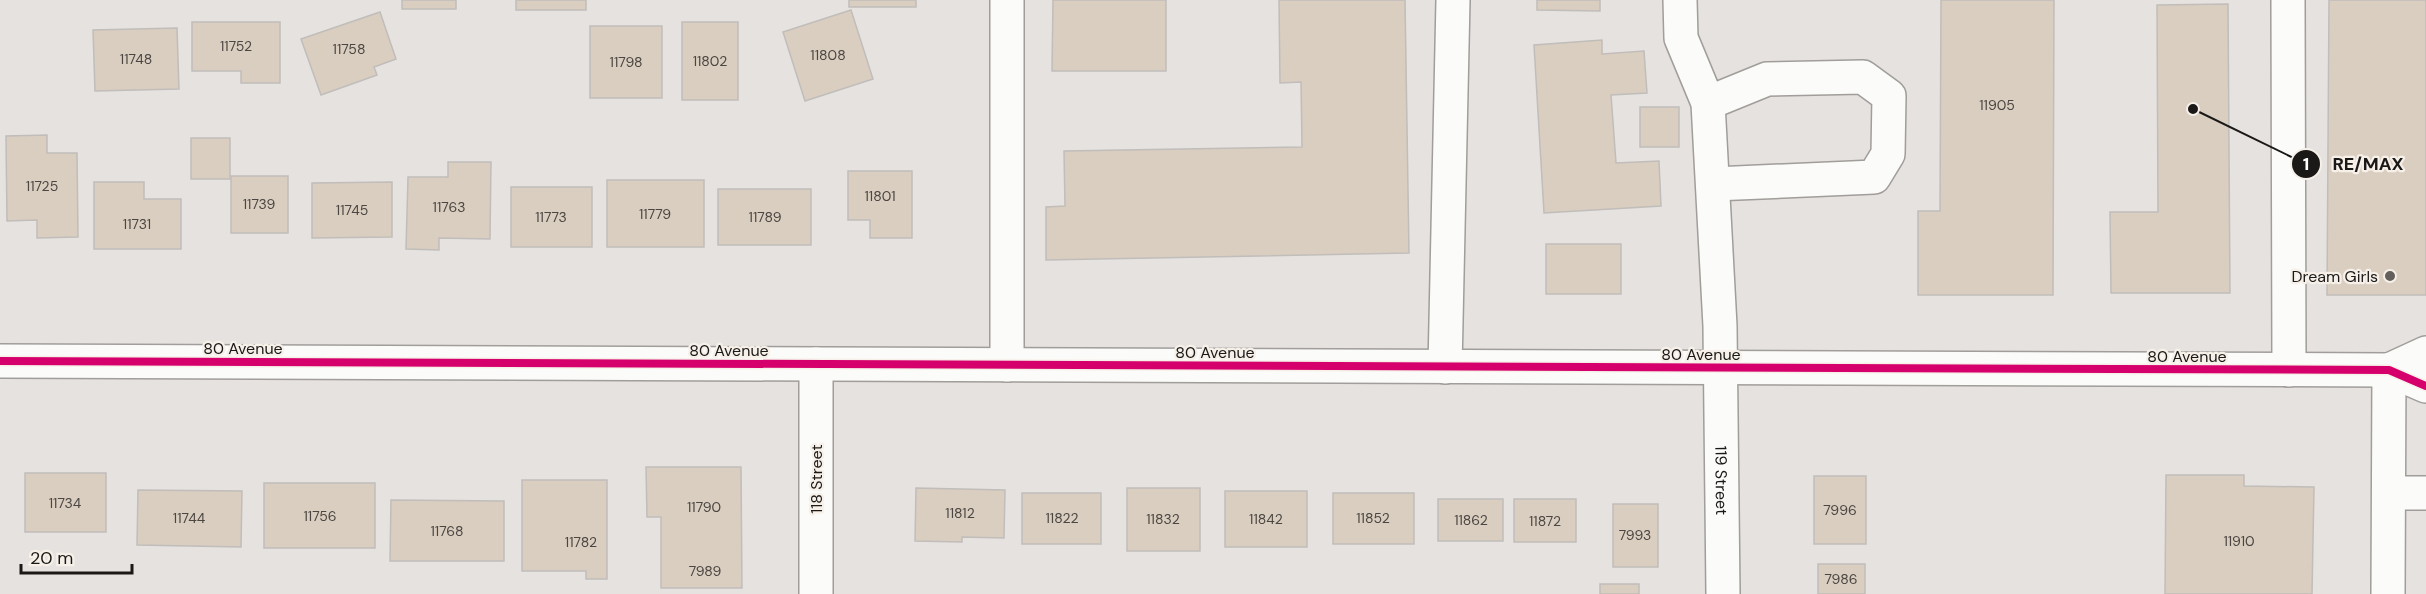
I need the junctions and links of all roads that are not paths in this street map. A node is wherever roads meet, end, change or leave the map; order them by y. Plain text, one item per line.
1 (1008, 0) edge
2 (1452, 0) edge
3 (1680, 0) edge
4 (2288, 0) edge
5 (1708, 103) junction
6 (1714, 184) junction
7 (2426, 353) edge
8 (0, 361) edge
9 (816, 364) junction
10 (1007, 365) junction
11 (1445, 367) junction
12 (1721, 368) junction
13 (2289, 370) junction
14 (2389, 370) junction
15 (2426, 386) edge
16 (2426, 492) edge
17 (2389, 493) junction
18 (816, 594) edge
19 (1723, 594) edge
20 (2388, 594) edge

1 - 10 street
2 - 11 street
3 - 5 street, 119 Street
4 - 13 street
5 - 6 street, 119 Street
5 - 6 street
6 - 12 street, 119 Street
7 - 14 street, 80 Avenue
8 - 9 street, 80 Avenue
9 - 10 street, 80 Avenue
9 - 18 street, 118 Street
10 - 11 street, 80 Avenue
11 - 12 street, 80 Avenue
12 - 13 street, 80 Avenue
12 - 19 street, 119 Street
13 - 14 street, 80 Avenue
14 - 15 street, 80 Avenue
14 - 17 street
16 - 17 street
17 - 20 street

